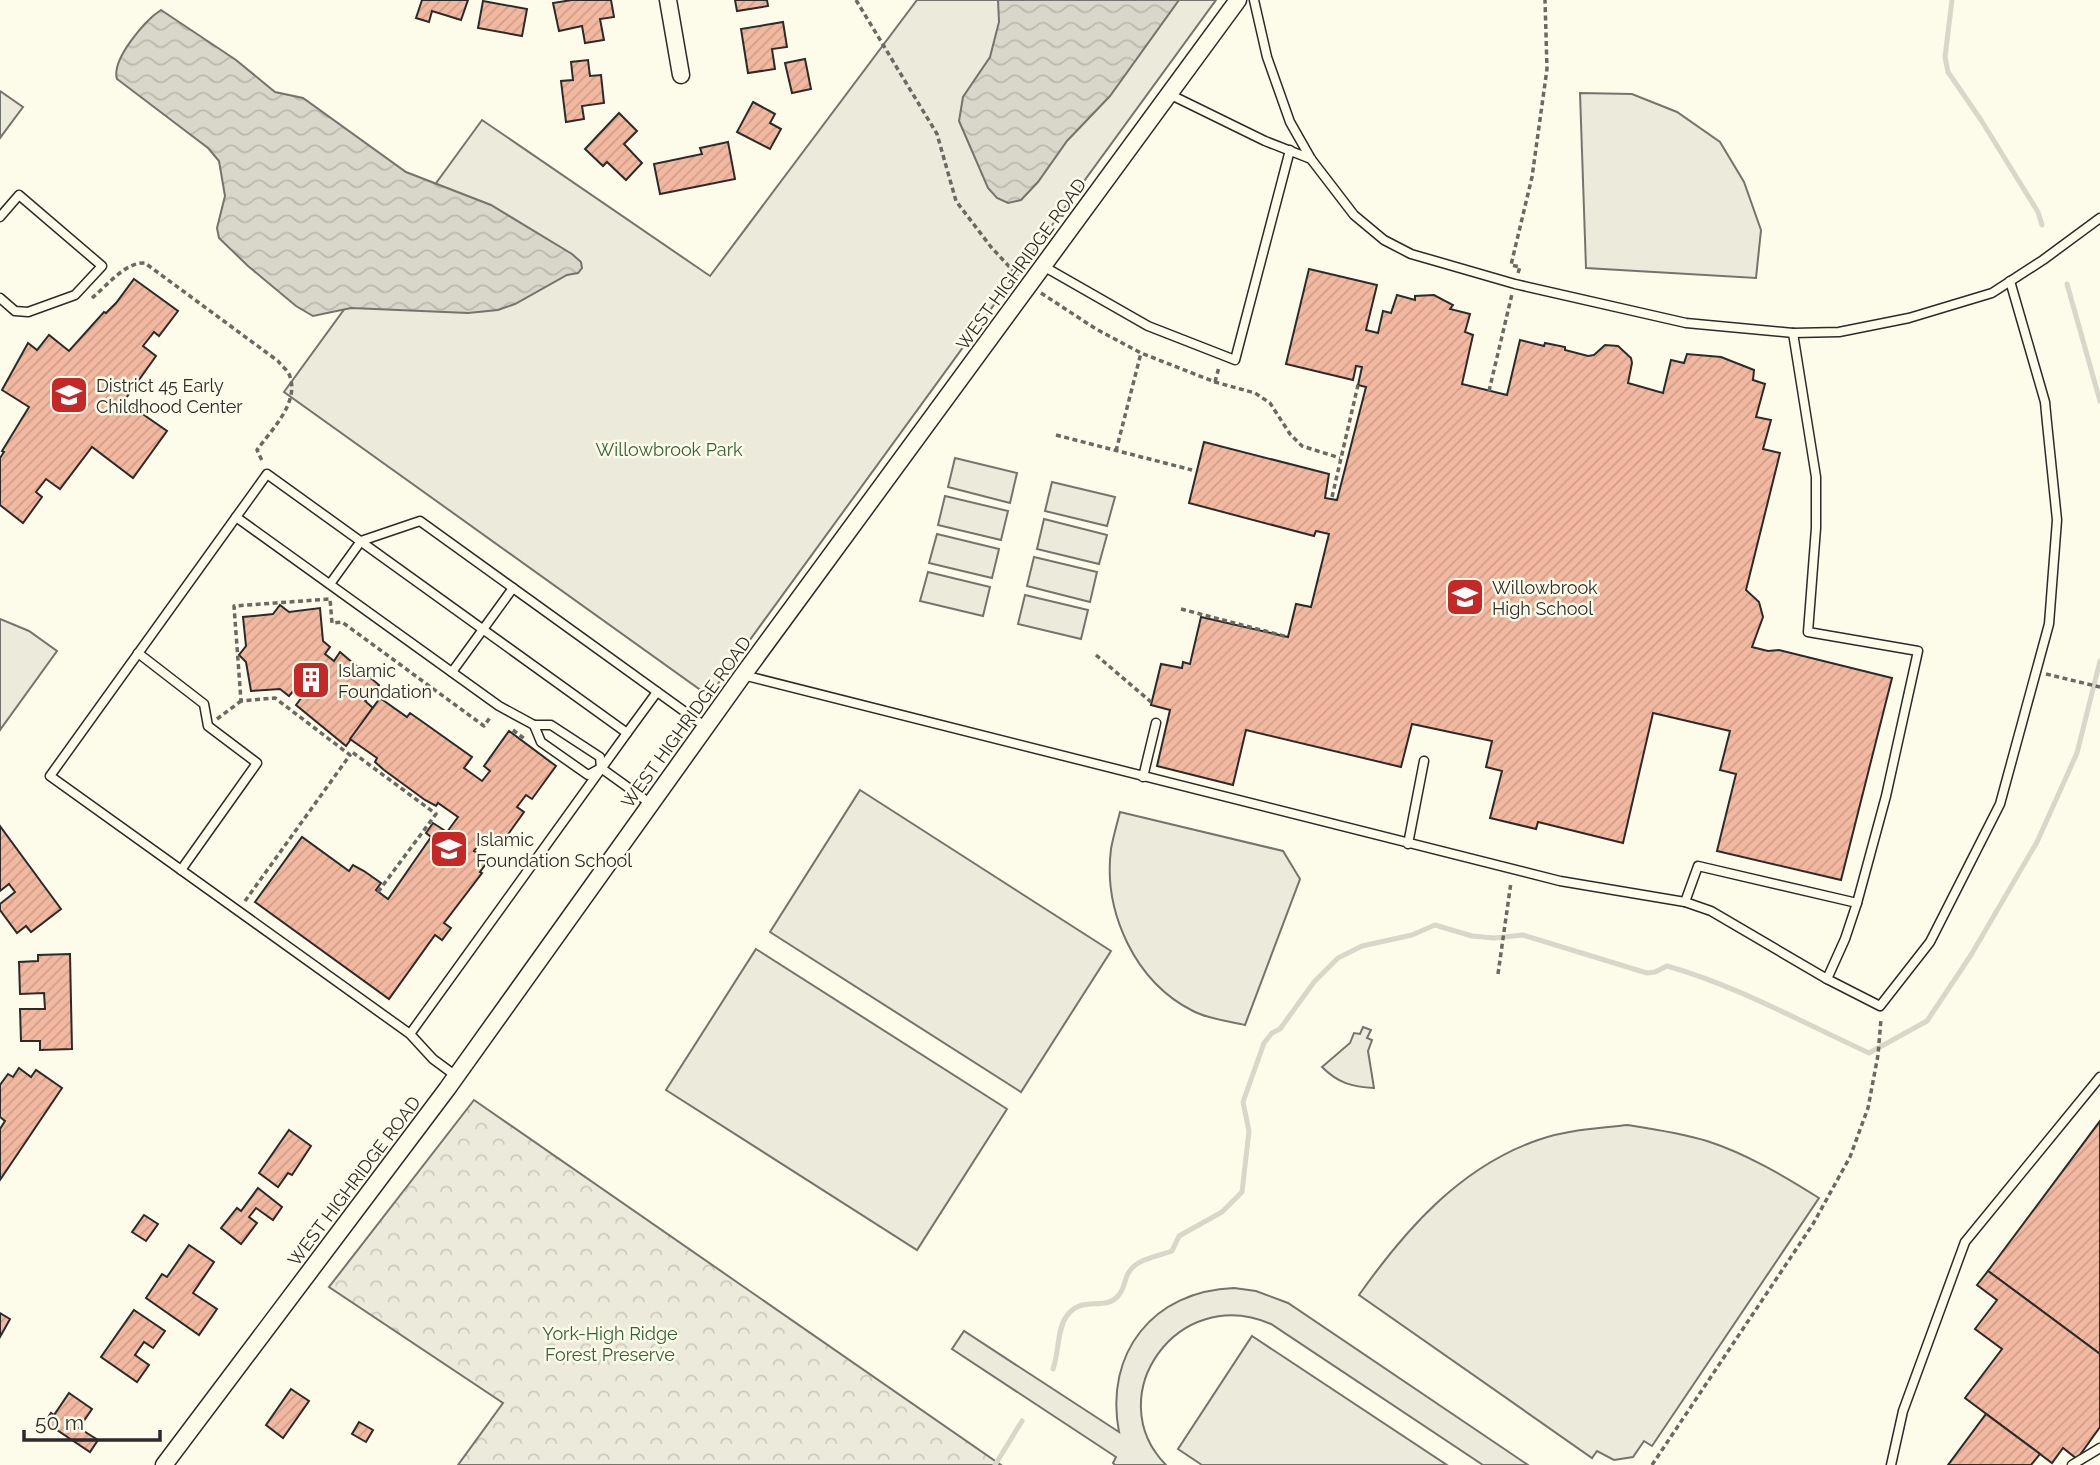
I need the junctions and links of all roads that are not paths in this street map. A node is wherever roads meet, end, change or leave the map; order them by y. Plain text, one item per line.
1 (668, 0) edge
2 (1238, 0) edge
3 (1254, 0) edge
4 (681, 75) dead end
5 (1169, 94) junction
6 (1290, 150) junction
7 (1311, 159) junction
8 (0, 217) edge
9 (2100, 218) edge
10 (1043, 266) junction
11 (2010, 281) junction
12 (0, 298) edge
13 (1793, 333) junction
14 (236, 517) junction
15 (361, 541) junction
16 (330, 584) junction
17 (513, 587) junction
18 (483, 629) junction
19 (138, 653) junction
20 (452, 672) junction
21 (743, 675) junction
22 (657, 692) junction
23 (1156, 723) dead end
24 (534, 725) junction
25 (706, 727) junction
26 (627, 733) junction
27 (1424, 761) dead end
28 (601, 768) junction
29 (1143, 777) junction
30 (651, 804) junction
31 (1408, 844) junction
32 (181, 870) junction
33 (1685, 902) junction
34 (1857, 903) junction
35 (1827, 979) junction
36 (410, 1034) junction
37 (456, 1076) junction
38 (2100, 1077) edge
39 (2100, 1448) edge
40 (164, 1465) edge
41 (1891, 1465) edge
42 (2072, 1465) edge

1 - 4 street
2 - 5 street, WEST HIGHRIDGE ROAD
3 - 7 lane
5 - 6 lane
5 - 10 street, WEST HIGHRIDGE ROAD
6 - 7 lane
6 - 10 lane
7 - 13 lane
8 - 12 lane
9 - 11 lane
10 - 21 street, WEST HIGHRIDGE ROAD
11 - 13 lane
11 - 35 lane
13 - 34 lane
14 - 15 lane
14 - 16 lane
14 - 19 lane
15 - 16 lane
15 - 17 lane
15 - 18 lane
16 - 20 lane
17 - 18 lane
17 - 22 lane
18 - 20 lane
18 - 26 lane
19 - 32 lane
19 - 32 lane
20 - 24 lane
21 - 25 street, WEST HIGHRIDGE ROAD
21 - 29 lane
22 - 25 lane
22 - 26 lane
23 - 29 lane
24 - 28 lane
24 - 28 lane
25 - 30 street, WEST HIGHRIDGE ROAD
26 - 28 lane
27 - 31 lane
28 - 30 lane
28 - 36 lane
29 - 31 lane
30 - 37 street, WEST HIGHRIDGE ROAD
31 - 33 lane
32 - 36 lane
33 - 34 lane
33 - 35 lane
34 - 35 lane
36 - 37 lane
37 - 40 street, WEST HIGHRIDGE ROAD
38 - 41 lane
39 - 42 lane

